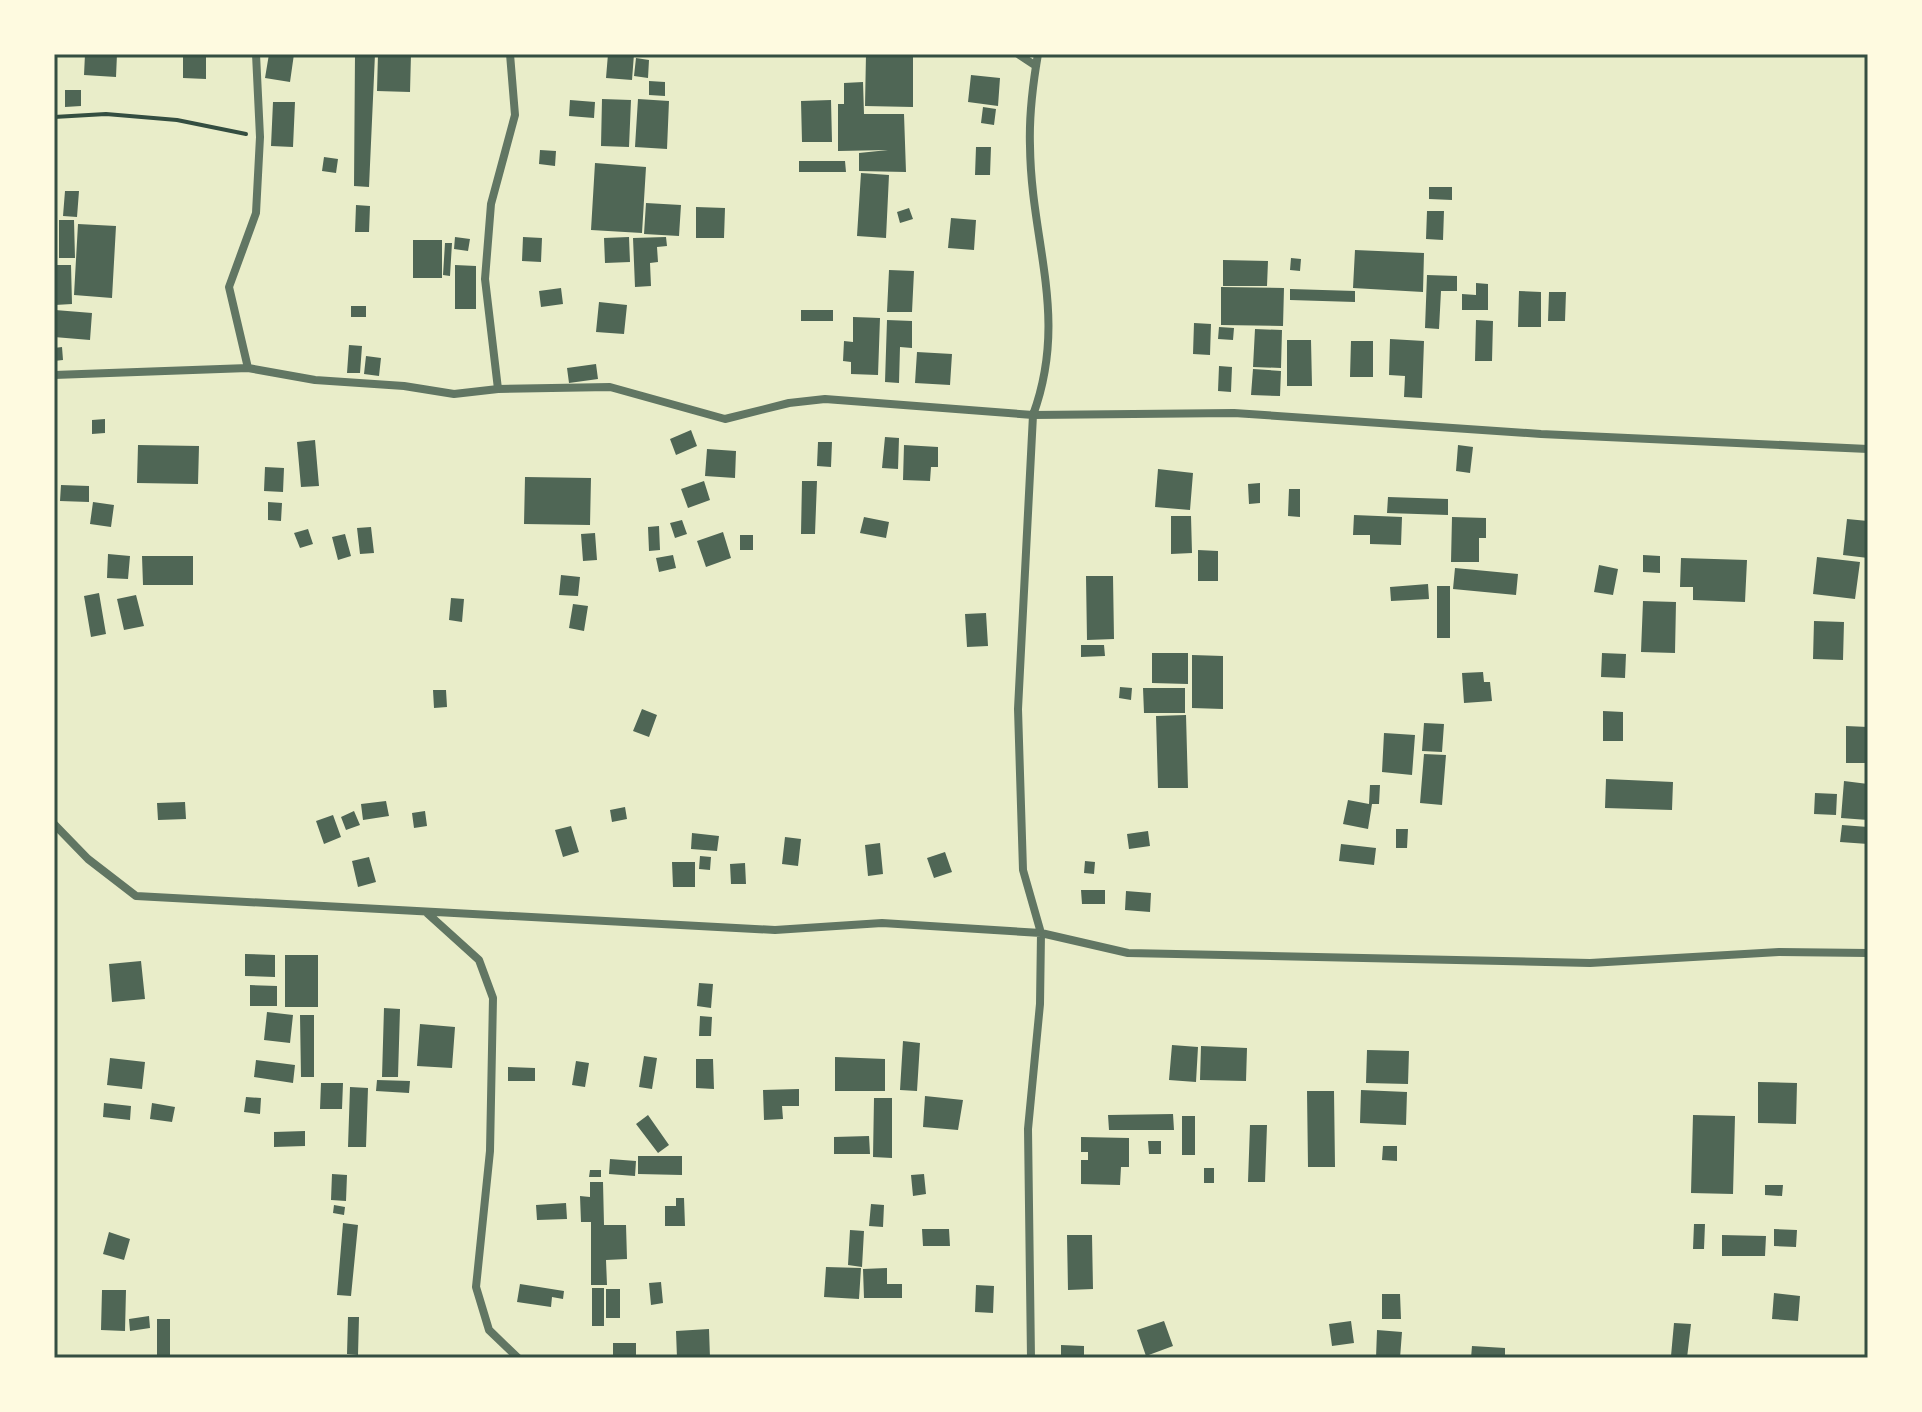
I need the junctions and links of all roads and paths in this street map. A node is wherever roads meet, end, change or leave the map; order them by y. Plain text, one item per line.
1 (256, 54) edge
2 (510, 54) edge
3 (1018, 54) edge
4 (1038, 54) edge
5 (1036, 66) junction
6 (54, 117) edge
7 (260, 137) junction
8 (248, 368) junction
9 (54, 375) edge
10 (498, 389) junction
11 (1033, 415) junction
12 (1868, 449) edge
13 (54, 824) edge
14 (426, 912) junction
15 (1041, 933) junction
16 (1868, 953) edge
17 (518, 1358) edge
18 (1031, 1358) edge

1 - 7 street
2 - 10 street
3 - 5 street
4 - 5 street
5 - 11 street
6 - 7 path
7 - 8 street
8 - 9 street
8 - 10 street
10 - 11 street
11 - 12 street
11 - 15 street
13 - 14 street
14 - 15 street
14 - 17 street
15 - 16 street
15 - 18 street

